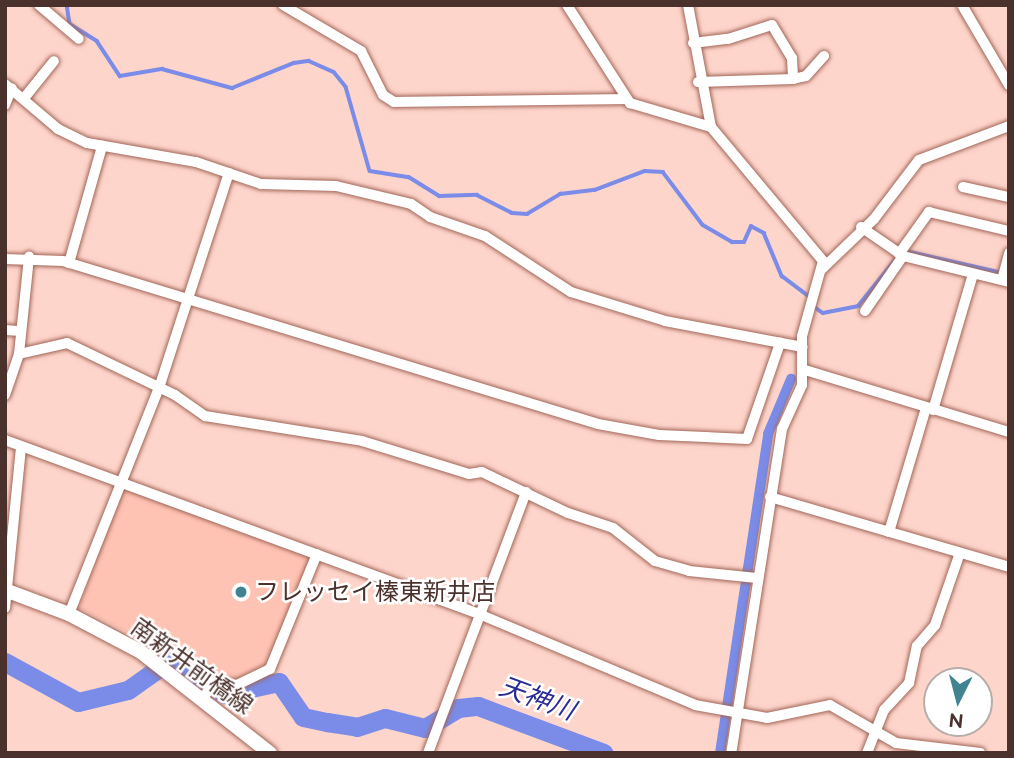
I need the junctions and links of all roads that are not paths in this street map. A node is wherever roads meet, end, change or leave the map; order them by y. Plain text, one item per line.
1 (39, 5) edge
2 (283, 5) edge
3 (567, 5) edge
4 (688, 5) edge
5 (962, 5) edge
6 (79, 39) dead end
7 (693, 43) junction
8 (824, 56) dead end
9 (54, 61) dead end
10 (793, 79) junction
11 (698, 82) junction
12 (1009, 85) edge
13 (9, 86) edge
14 (25, 97) junction
15 (625, 99) junction
16 (5, 105) edge
17 (1009, 126) edge
18 (711, 127) junction
19 (102, 146) junction
20 (229, 173) junction
21 (963, 187) dead end
22 (1009, 197) edge
23 (860, 227) junction
24 (1009, 231) edge
25 (1009, 253) edge
26 (901, 255) junction
27 (29, 257) junction
28 (5, 259) edge
29 (69, 264) junction
30 (822, 269) junction
31 (973, 275) junction
32 (1005, 281) edge
33 (190, 299) junction
34 (864, 311) dead end
35 (5, 330) edge
36 (21, 331) junction
37 (780, 343) junction
38 (803, 347) junction
39 (19, 354) junction
40 (804, 370) junction
41 (159, 388) junction
42 (5, 395) edge
43 (929, 409) junction
44 (1008, 431) edge
45 (5, 440) edge
46 (21, 447) junction
47 (122, 483) junction
48 (526, 492) junction
49 (770, 496) junction
50 (889, 532) junction
51 (960, 553) junction
52 (317, 554) junction
53 (1009, 567) edge
54 (757, 578) junction
55 (7, 591) edge
56 (5, 607) edge
57 (69, 614) junction
58 (479, 614) junction
59 (203, 699) junction
60 (734, 710) junction
61 (876, 730) junction
62 (270, 753) edge
63 (429, 753) edge
64 (731, 753) edge
65 (867, 753) edge
66 (980, 753) edge

1 - 6 street
2 - 15 street
3 - 15 street
4 - 7 street
5 - 12 street
7 - 10 street
7 - 11 street
8 - 10 street
9 - 14 street
10 - 11 street
11 - 18 street
13 - 14 street
13 - 16 street
14 - 19 street
15 - 18 street
17 - 23 street
18 - 30 street
19 - 20 street
19 - 29 street
20 - 33 street
20 - 37 street
21 - 22 street
23 - 26 street
23 - 30 street
24 - 26 street
25 - 32 street
26 - 31 street
26 - 34 street
27 - 28 street
27 - 29 street
27 - 36 street
29 - 33 street
30 - 38 street
31 - 32 street
31 - 43 street
33 - 37 street
33 - 41 street
35 - 36 street
36 - 39 street
37 - 38 street
38 - 40 street
39 - 41 street
39 - 42 street
40 - 43 street
40 - 49 street
41 - 47 street
41 - 48 street
43 - 44 street
43 - 50 street
45 - 46 street
46 - 47 street
46 - 55 street
47 - 52 street
47 - 57 street
48 - 54 street
48 - 58 street
49 - 50 street
49 - 54 street
50 - 51 street
51 - 53 street
51 - 61 street
52 - 58 street
52 - 59 street
54 - 60 street
55 - 56 street
55 - 57 main road, 南新井前橋線
57 - 59 main road, 南新井前橋線
58 - 60 street
58 - 63 street
59 - 62 main road, 南新井前橋線
60 - 61 street
60 - 64 street
61 - 65 street
61 - 66 street

